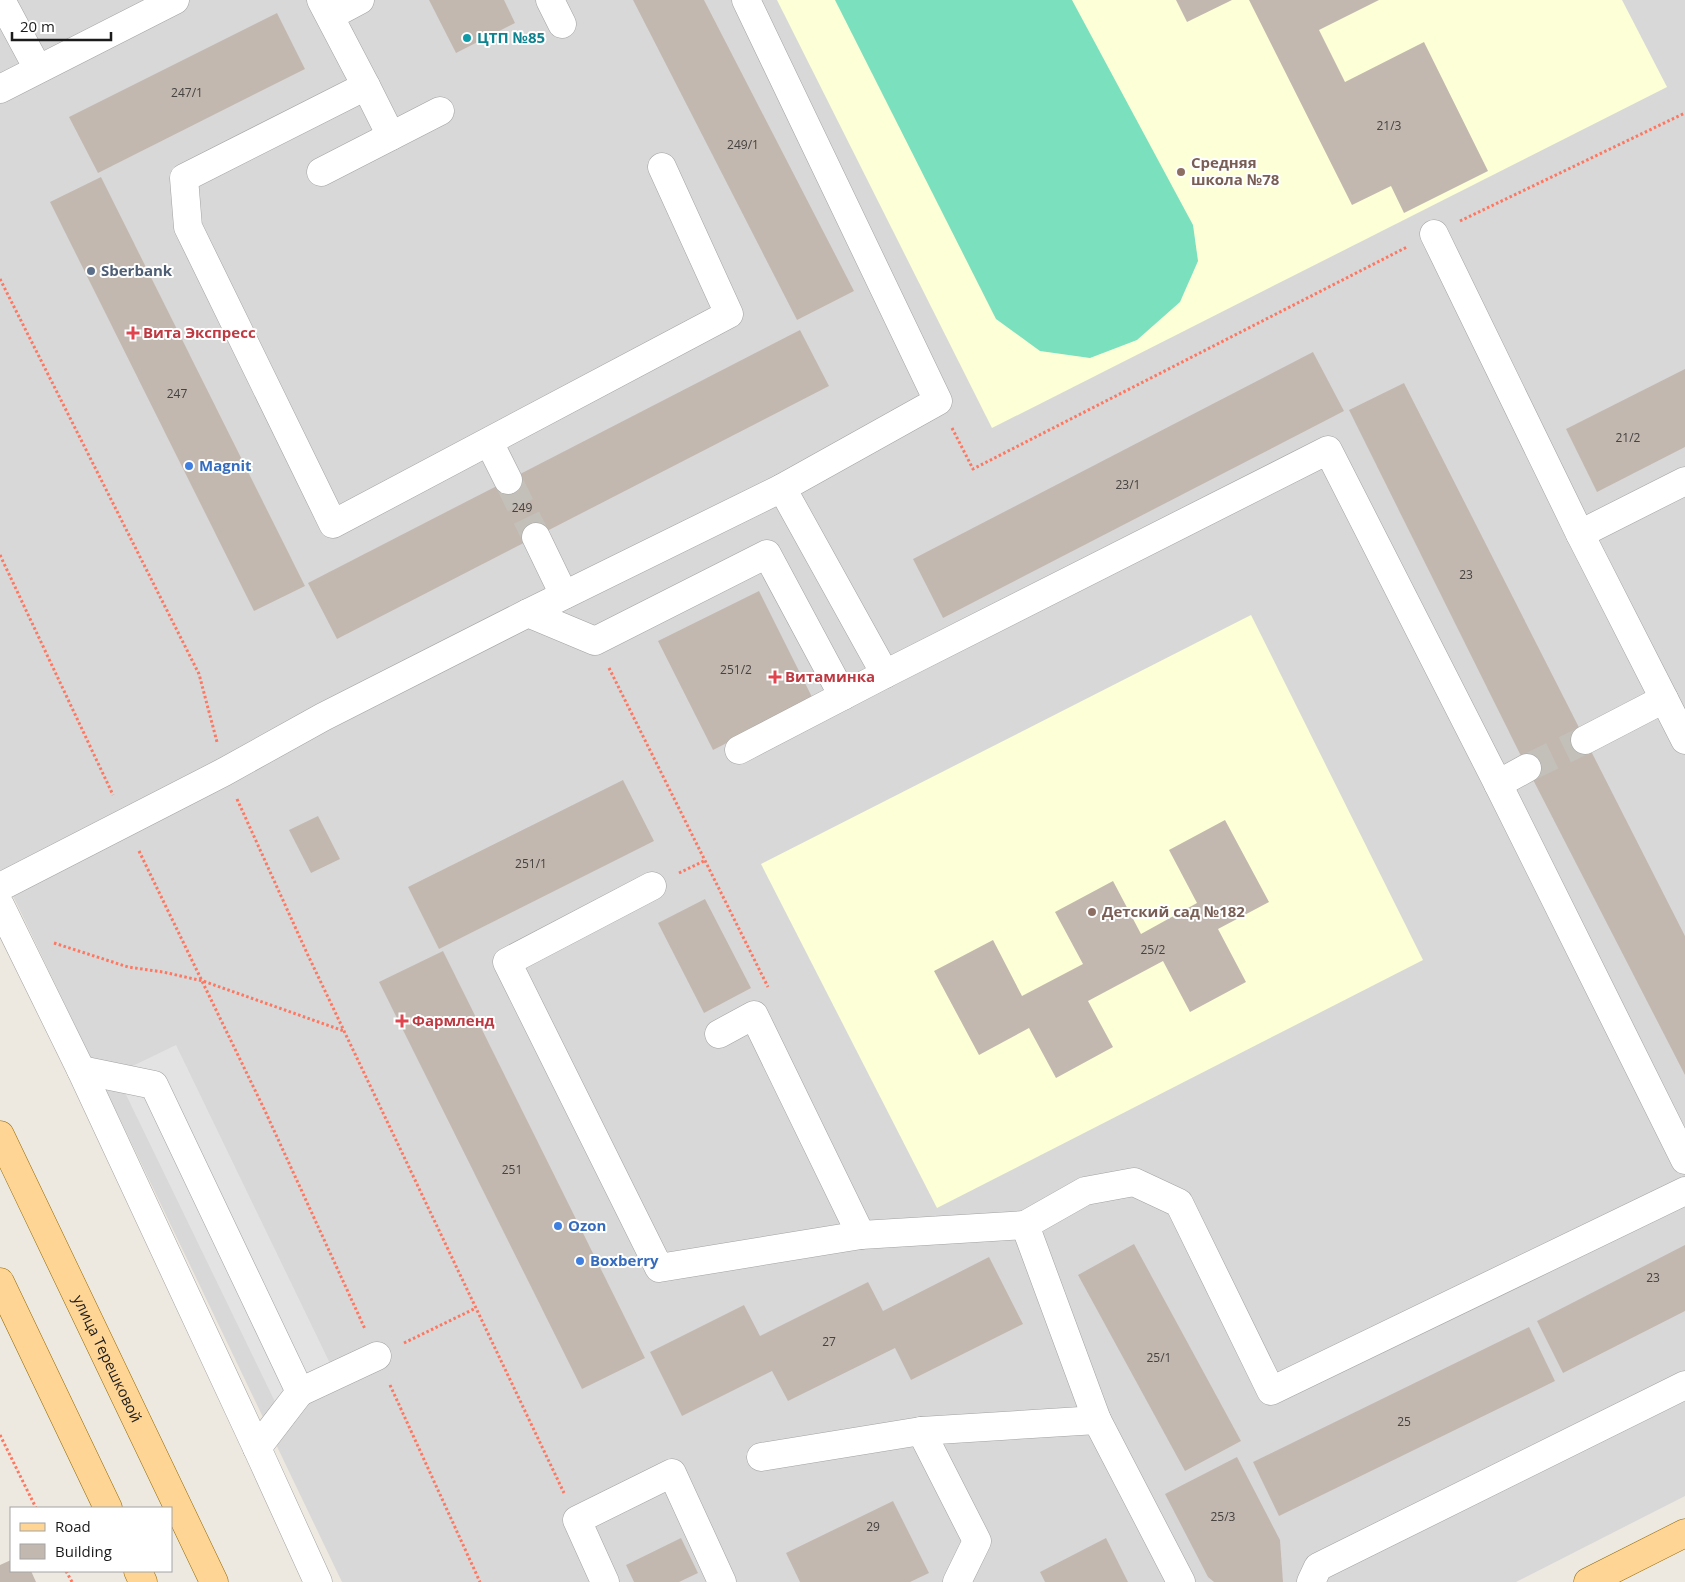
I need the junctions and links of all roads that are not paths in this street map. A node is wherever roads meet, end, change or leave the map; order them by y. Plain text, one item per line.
1 (1, 0) edge
2 (175, 0) edge
3 (360, 0) edge
4 (550, 0) edge
5 (746, 0) edge
6 (326, 8) edge
7 (562, 24) dead end
8 (38, 69) junction
9 (366, 86) junction
10 (0, 89) edge
11 (440, 112) dead end
12 (391, 136) junction
13 (662, 167) dead end
14 (321, 172) dead end
15 (1434, 234) road end
16 (489, 442) junction
17 (508, 480) tunnel mouth
18 (1685, 481) edge
19 (782, 488) junction
20 (1580, 534) junction
21 (536, 537) tunnel mouth
22 (564, 595) junction
23 (528, 613) junction
24 (885, 674) junction
25 (843, 696) junction
26 (1664, 698) junction
27 (1685, 738) edge
28 (1585, 740) tunnel mouth
29 (739, 750) dead end
30 (1527, 768) tunnel mouth
31 (1498, 784) junction
32 (652, 886) dead end
33 (0, 887) edge
34 (5, 916) edge
35 (719, 1034) dead end
36 (81, 1070) junction
37 (2, 1144) edge
38 (1685, 1160) edge
39 (1685, 1191) edge
40 (1025, 1225) junction
41 (862, 1234) junction
42 (0, 1282) edge
43 (377, 1356) road end
44 (1685, 1385) edge
45 (300, 1392) junction
46 (1097, 1420) junction
47 (921, 1431) junction
48 (257, 1448) junction
49 (761, 1457) dead end
50 (108, 1507) edge
51 (1685, 1533) edge
52 (214, 1582) edge
53 (318, 1582) edge
54 (605, 1582) edge
55 (722, 1582) edge
56 (957, 1582) edge
57 (1181, 1582) edge
58 (1311, 1582) edge
59 (1588, 1582) edge

1 - 8 street
2 - 8 street
3 - 6 street
4 - 7 street
5 - 19 street
6 - 9 street
8 - 10 street
9 - 12 street
9 - 16 street
11 - 12 street
12 - 14 street
13 - 16 street
15 - 20 street
16 - 17 street
18 - 20 street
19 - 22 street
19 - 24 street
20 - 26 street
21 - 22 street
22 - 23 street
23 - 25 street
23 - 33 street
24 - 25 street
24 - 31 street
25 - 29 street
26 - 27 street
26 - 28 street
30 - 31 street
31 - 38 street
32 - 41 street
34 - 36 street
35 - 41 street
36 - 45 street
36 - 48 street
37 - 52 main road, улица Терешковой
39 - 40 street
40 - 41 street
40 - 46 street
42 - 50 main road
43 - 45 street
44 - 58 street
45 - 48 street
46 - 47 street
46 - 57 street
47 - 49 street
47 - 56 street
48 - 53 street
51 - 59 main road
54 - 55 street

